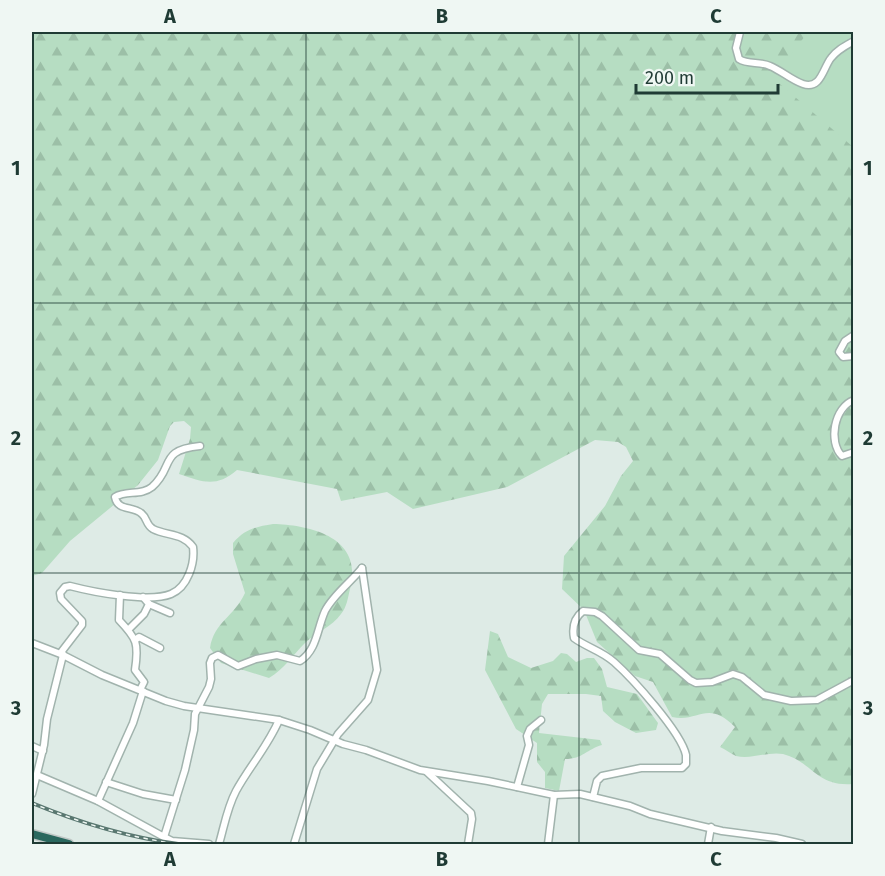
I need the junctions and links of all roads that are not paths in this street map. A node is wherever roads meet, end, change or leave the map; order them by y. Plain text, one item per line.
1 (740, 32) edge
2 (854, 41) edge
3 (854, 335) edge
4 (854, 356) edge
5 (854, 400) edge
6 (200, 446) dead end
7 (854, 452) edge
8 (120, 595) junction
9 (143, 597) junction
10 (149, 604) junction
11 (170, 613) dead end
12 (129, 629) junction
13 (135, 640) junction
14 (32, 643) edge
15 (160, 648) dead end
16 (63, 655) junction
17 (854, 680) edge
18 (141, 691) junction
19 (198, 707) junction
20 (279, 720) junction
21 (541, 720) dead end
22 (333, 740) junction
23 (32, 746) edge
24 (43, 751) junction
25 (427, 771) junction
26 (37, 775) junction
27 (106, 782) junction
28 (518, 787) junction
29 (32, 794) edge
30 (554, 795) junction
31 (593, 797) junction
32 (176, 800) junction
33 (98, 801) junction
34 (711, 827) junction
35 (32, 834) edge
36 (164, 837) junction
37 (69, 844) edge
38 (209, 844) edge
39 (219, 844) edge
40 (294, 844) edge
41 (468, 844) edge
42 (548, 844) edge
43 (708, 844) edge
44 (802, 844) edge

1 - 2 street
3 - 4 street
5 - 7 street
6 - 9 street
8 - 9 street
8 - 12 street
8 - 16 street
9 - 10 street
10 - 11 street
10 - 12 street
12 - 13 street
13 - 15 street
13 - 18 street
14 - 16 street
16 - 18 street
16 - 24 street
17 - 31 street
18 - 19 street
18 - 27 street
19 - 20 street
19 - 22 street
19 - 32 street
20 - 22 street
20 - 39 street
21 - 28 street
22 - 25 street
22 - 40 street
23 - 24 street
24 - 26 street
25 - 28 street
25 - 41 street
26 - 29 street
26 - 33 street
27 - 32 street
27 - 33 street
28 - 30 street
30 - 31 street
30 - 42 street
31 - 34 street
32 - 36 street
33 - 36 street
34 - 43 street
34 - 44 street
35 - 37 highway
36 - 38 street

